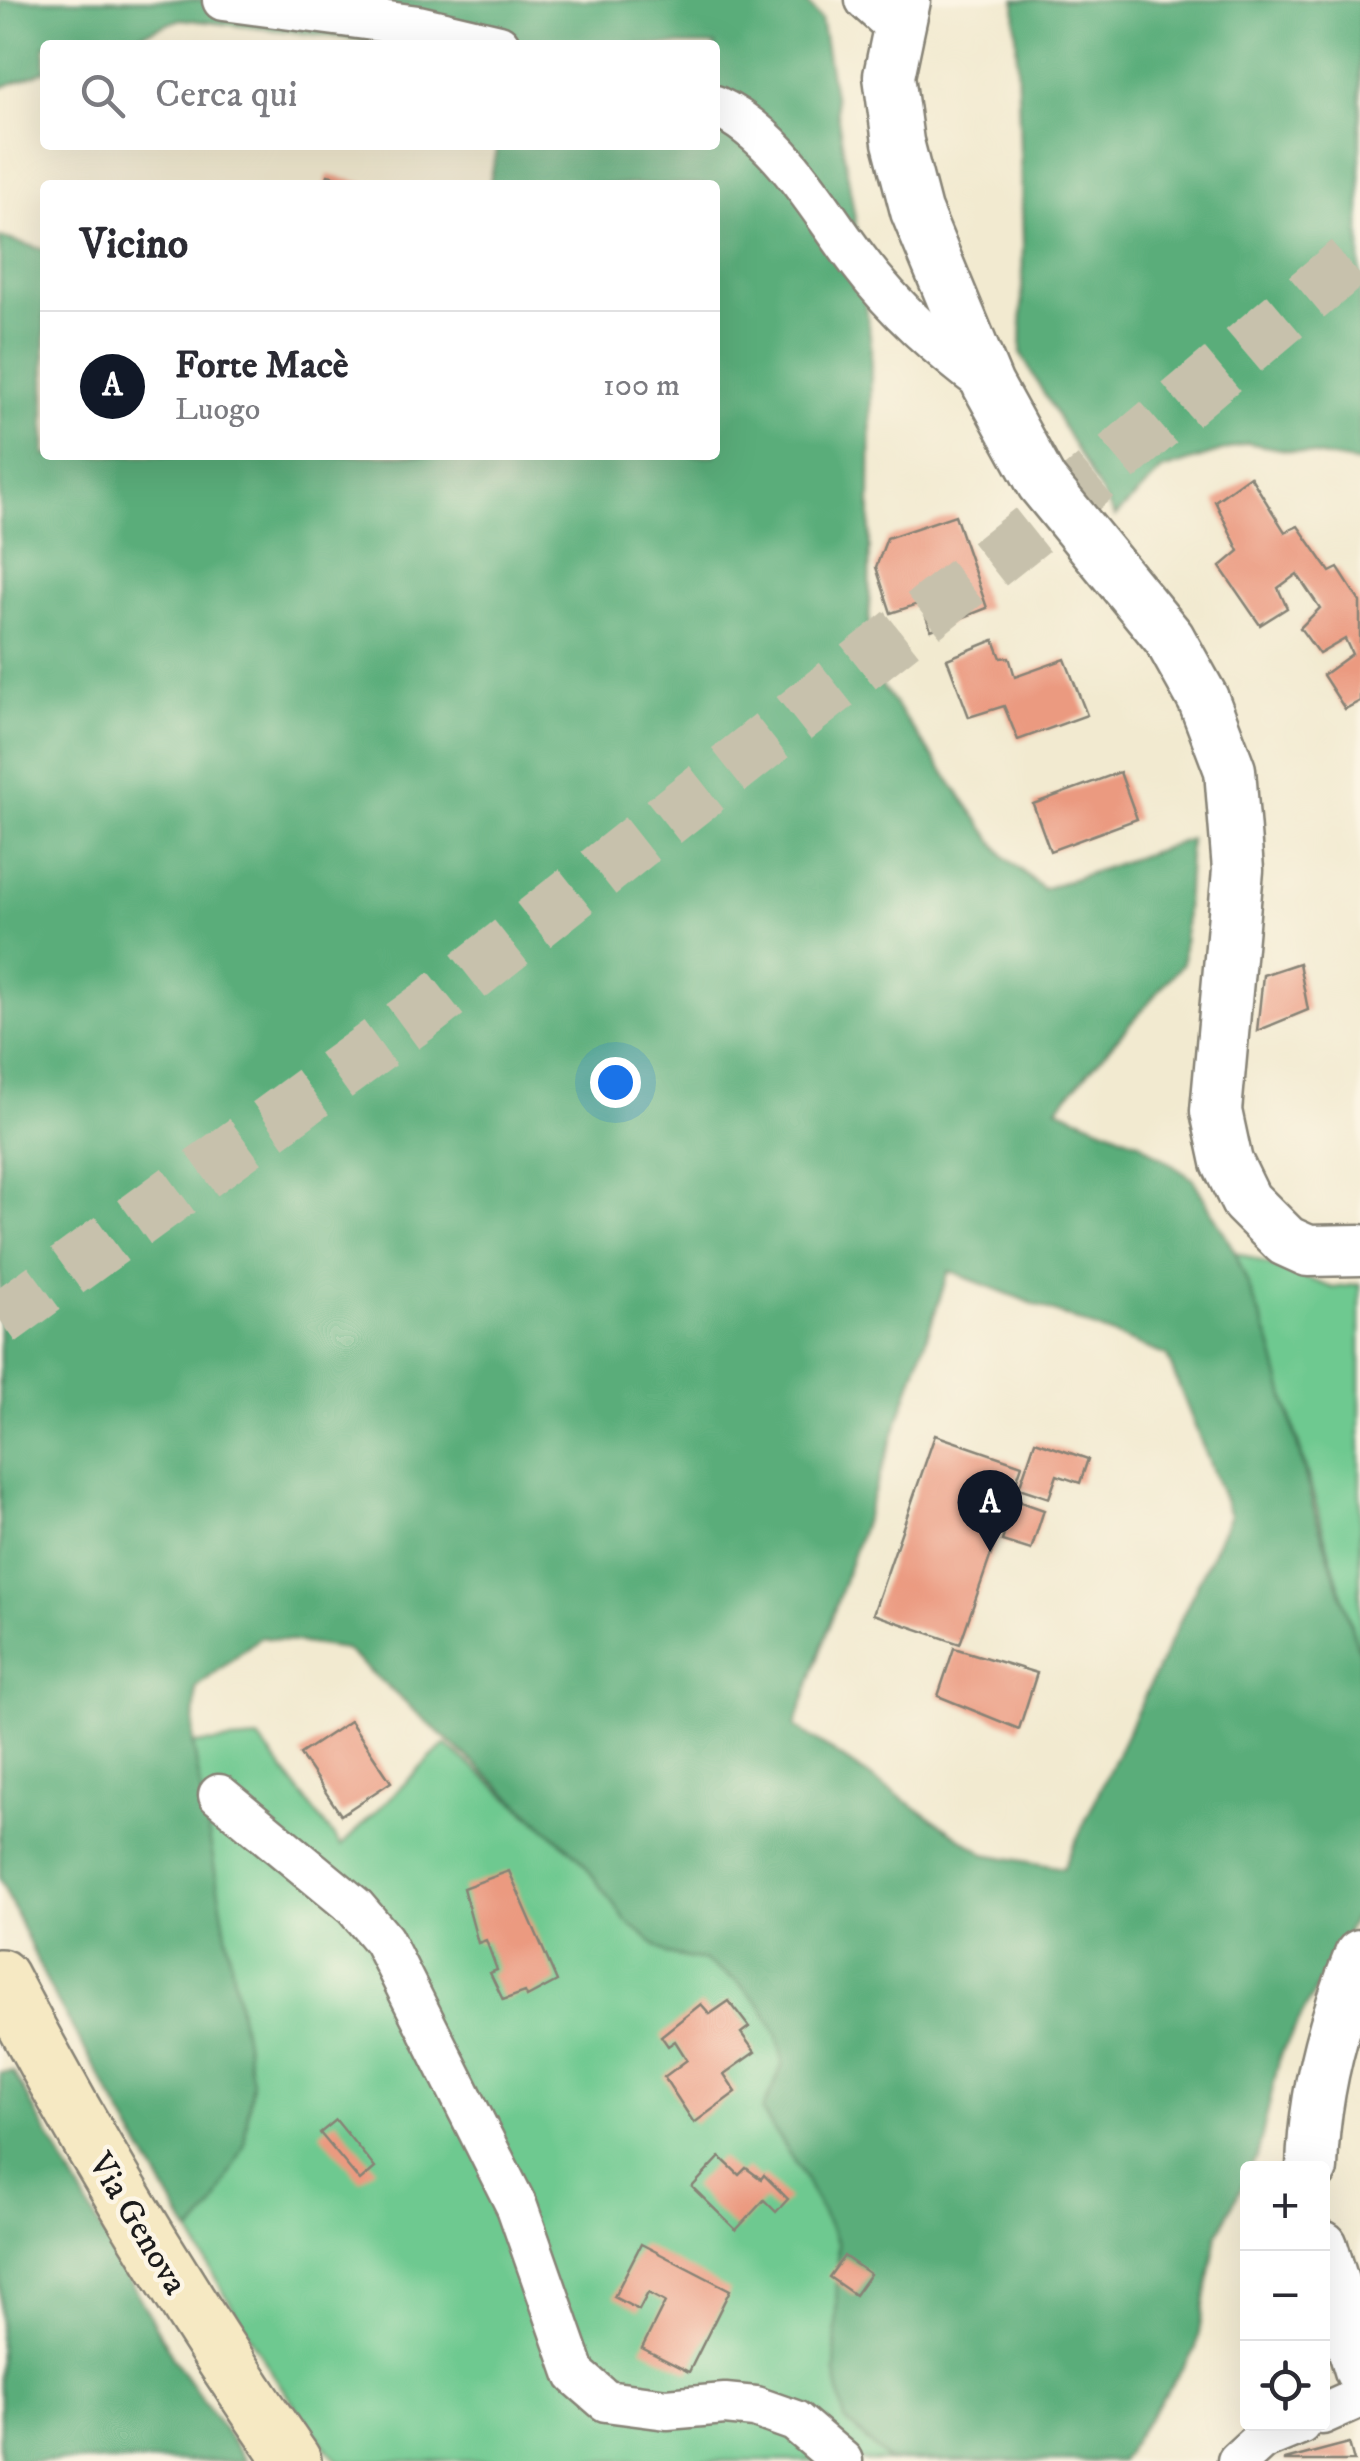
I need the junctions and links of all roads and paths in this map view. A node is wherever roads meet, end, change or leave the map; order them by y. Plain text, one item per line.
1 (223, 0) edge
2 (889, 9) edge
3 (478, 40) edge
4 (720, 110) edge
5 (988, 385) junction
6 (1360, 1250) edge
7 (219, 1795) dead end
8 (1360, 1955) edge
9 (0, 1977) edge
10 (1312, 2161) edge
11 (1324, 2251) edge
12 (1360, 2370) edge
13 (1360, 2397) edge
14 (1330, 2410) edge
15 (1283, 2431) edge
16 (293, 2461) edge
17 (842, 2461) edge
18 (1238, 2461) edge

1 - 3 street
2 - 5 street
4 - 5 street
5 - 6 street
7 - 17 street
8 - 10 street
9 - 16 main road, Via Genova
11 - 12 street
13 - 14 street
15 - 18 street

